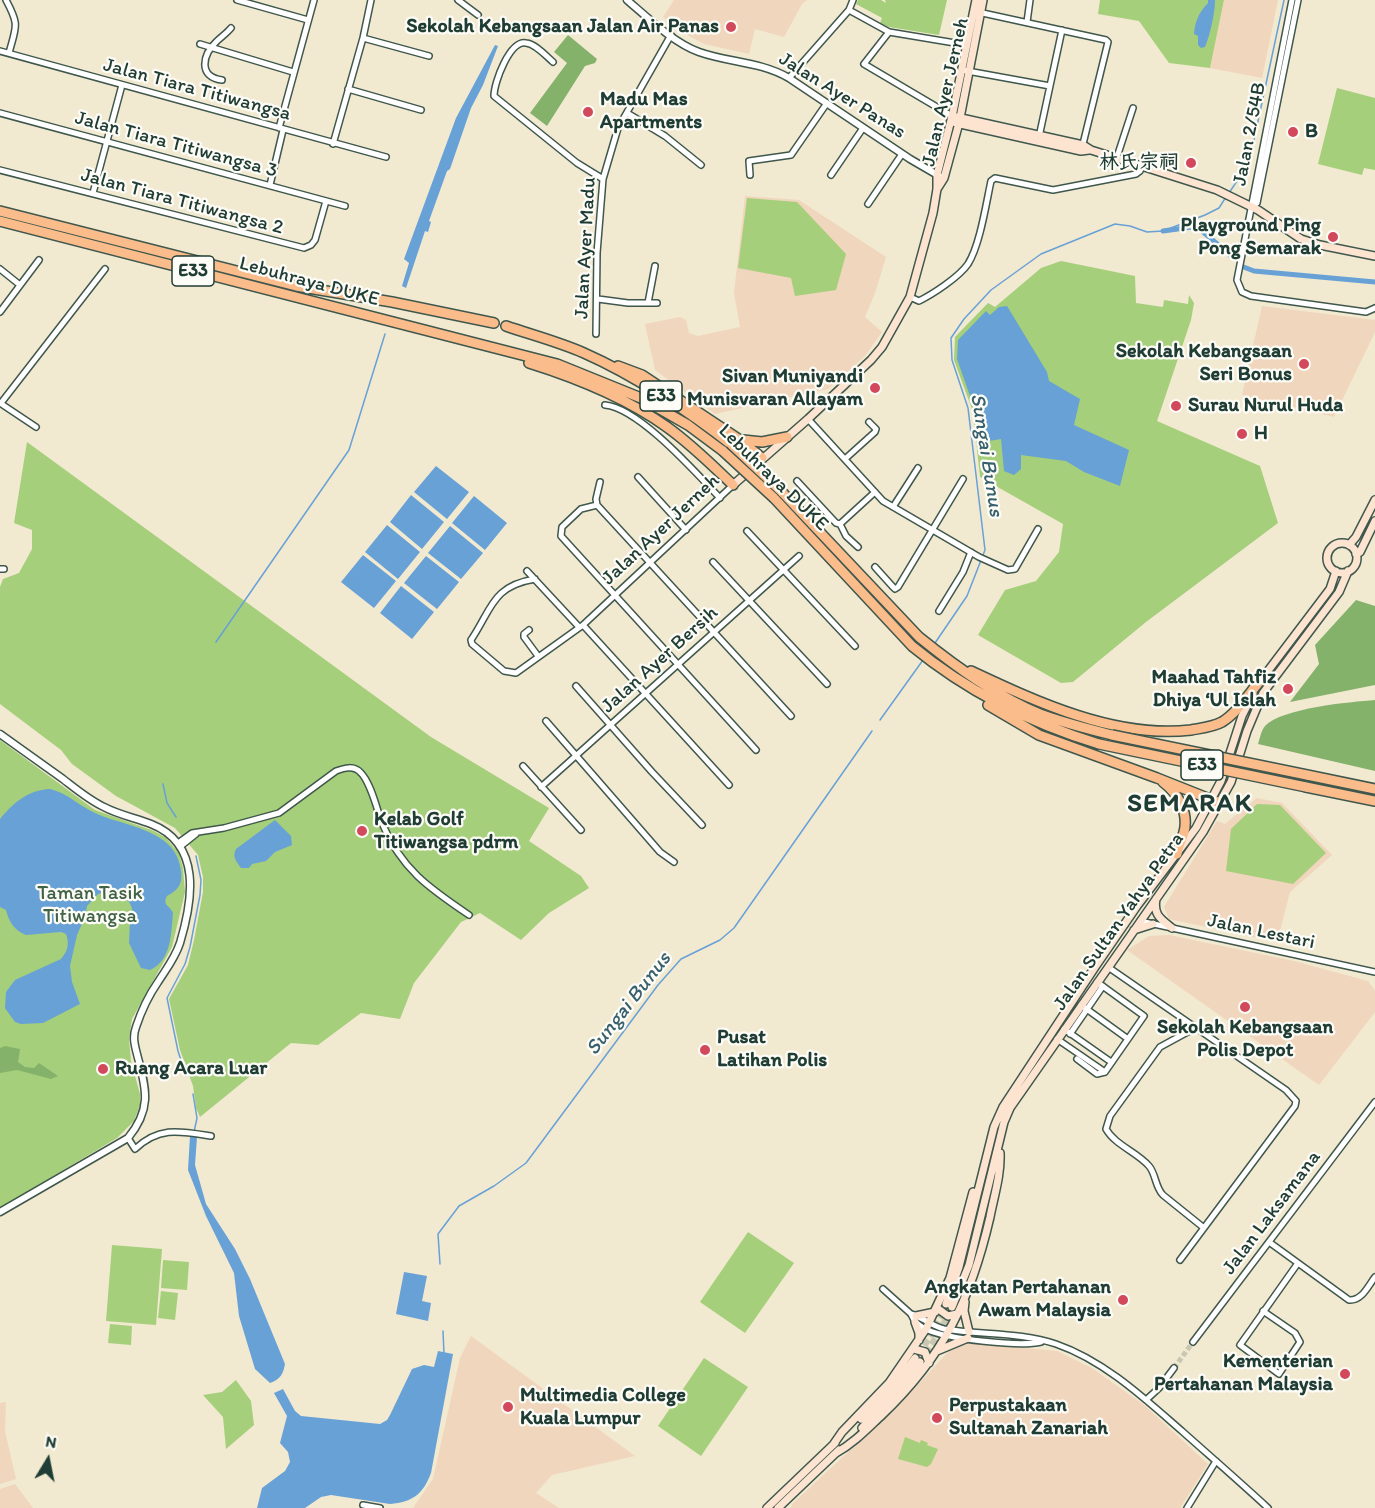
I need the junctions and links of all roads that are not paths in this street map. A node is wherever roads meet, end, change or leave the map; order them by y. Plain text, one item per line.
1 (6, 0) edge
2 (237, 0) edge
3 (314, 0) edge
4 (370, 0) edge
5 (458, 0) edge
6 (627, 0) edge
7 (853, 0) edge
8 (976, 0) edge
9 (983, 0) edge
10 (1030, 0) edge
11 (1292, 0) edge
12 (1298, 0) edge
13 (256, 3) edge
14 (849, 10) junction
15 (977, 12) junction
16 (478, 15) dead end
17 (308, 20) junction
18 (1027, 22) junction
19 (231, 28) dead end
20 (1062, 30) junction
21 (889, 32) junction
22 (671, 35) junction
23 (363, 38) junction
24 (200, 44) dead end
25 (967, 45) junction
26 (212, 47) junction
27 (0, 51) edge
28 (9, 53) junction
29 (429, 56) dead end
30 (553, 62) dead end
31 (966, 70) junction
32 (293, 72) junction
33 (789, 78) junction
34 (222, 80) dead end
35 (122, 85) junction
36 (1050, 86) junction
37 (348, 89) junction
38 (827, 103) junction
39 (1133, 108) dead end
40 (422, 110) dead end
41 (0, 113) edge
42 (627, 113) junction
43 (955, 120) junction
44 (863, 128) junction
45 (281, 129) junction
46 (1039, 137) junction
47 (106, 141) junction
48 (333, 144) junction
49 (1082, 148) junction
50 (902, 154) junction
51 (386, 157) dead end
52 (1117, 157) junction
53 (701, 165) dead end
54 (1142, 165) junction
55 (0, 170) edge
56 (750, 175) dead end
57 (831, 175) dead end
58 (940, 177) junction
59 (603, 180) junction
60 (270, 185) junction
61 (93, 193) junction
62 (326, 201) junction
63 (868, 204) dead end
64 (345, 206) dead end
65 (1251, 209) junction
66 (0, 211) edge
67 (0, 220) edge
68 (1375, 258) edge
69 (39, 260) dead end
70 (656, 266) dead end
71 (105, 269) dead end
72 (0, 270) edge
73 (20, 285) junction
74 (910, 297) junction
75 (598, 299) junction
76 (648, 303) junction
77 (657, 303) dead end
78 (1375, 308) edge
79 (0, 312) edge
80 (494, 323) dead end
81 (506, 326) dead end
82 (596, 334) dead end
83 (493, 349) junction
84 (1, 403) edge
85 (605, 405) dead end
86 (808, 419) junction
87 (868, 422) dead end
88 (36, 427) dead end
89 (787, 437) junction
90 (736, 443) junction
91 (762, 458) junction
92 (844, 459) junction
93 (918, 468) dead end
94 (638, 477) dead end
95 (963, 479) dead end
96 (797, 481) dead end
97 (600, 482) dead end
98 (733, 485) junction
99 (875, 492) junction
100 (720, 498) junction
101 (1375, 500) edge
102 (597, 505) junction
103 (893, 507) junction
104 (1375, 521) edge
105 (840, 524) junction
106 (1038, 529) dead end
107 (687, 530) junction
108 (932, 530) junction
109 (747, 531) dead end
110 (1348, 545) junction
111 (858, 547) dead end
112 (971, 552) junction
113 (1356, 554) junction
114 (799, 556) dead end
115 (713, 562) dead end
116 (651, 563) junction
117 (875, 567) dead end
118 (784, 570) junction
119 (527, 571) dead end
120 (1336, 571) junction
121 (1348, 572) junction
122 (535, 579) junction
123 (616, 595) junction
124 (749, 601) junction
125 (939, 611) dead end
126 (581, 626) junction
127 (529, 630) dead end
128 (714, 632) junction
129 (855, 646) dead end
130 (538, 657) junction
131 (949, 660) junction
132 (679, 664) junction
133 (959, 682) junction
134 (1259, 682) junction
135 (827, 684) dead end
136 (576, 686) dead end
137 (644, 694) junction
138 (791, 716) dead end
139 (546, 721) dead end
140 (610, 725) junction
141 (0, 734) edge
142 (756, 750) dead end
143 (576, 756) junction
144 (523, 766) dead end
145 (1157, 778) junction
146 (729, 785) dead end
147 (542, 787) junction
148 (1375, 789) edge
149 (1375, 801) edge
150 (1216, 802) junction
151 (702, 825) dead end
152 (582, 830) dead end
153 (179, 844) junction
154 (1177, 854) junction
155 (674, 862) dead end
156 (1156, 897) junction
157 (1137, 906) junction
158 (469, 915) dead end
159 (1140, 921) junction
160 (1153, 924) junction
161 (1172, 928) junction
162 (1134, 930) junction
163 (1115, 938) junction
164 (1108, 967) junction
165 (1375, 972) edge
166 (1100, 984) junction
167 (1084, 1008) junction
168 (1195, 1028) junction
169 (1067, 1031) junction
170 (1057, 1039) junction
171 (1128, 1039) junction
172 (1077, 1059) dead end
173 (1111, 1062) junction
174 (1105, 1072) junction
175 (1375, 1102) edge
176 (211, 1136) dead end
177 (128, 1138) junction
178 (999, 1147) junction
179 (987, 1156) junction
180 (0, 1212) edge
181 (1204, 1228) junction
182 (1269, 1242) junction
183 (1180, 1260) dead end
184 (1298, 1263) junction
185 (1375, 1277) edge
186 (883, 1289) dead end
187 (965, 1300) junction
188 (936, 1310) junction
189 (1263, 1311) junction
190 (957, 1314) junction
191 (914, 1317) junction
192 (927, 1327) junction
193 (949, 1332) junction
194 (968, 1335) junction
195 (919, 1340) junction
196 (1193, 1342) tunnel mouth
197 (914, 1349) junction
198 (937, 1351) junction
199 (929, 1363) junction
200 (1174, 1368) tunnel mouth
201 (1146, 1400) junction
202 (833, 1445) junction
203 (836, 1453) junction
204 (1215, 1461) junction
205 (363, 1505) dead end
206 (380, 1508) edge
207 (767, 1508) edge
208 (777, 1508) edge
209 (1187, 1508) edge
210 (1268, 1508) edge

1 - 28 street
2 - 13 street
3 - 17 street
4 - 23 street
5 - 16 street
6 - 22 street, Jalan Ayer Panas
7 - 14 street
8 - 15 main road, Jalan Ayer Jerneh
9 - 15 main road, Jalan Ayer Jerneh
10 - 18 street
11 - 65 street, Jalan 2/54B
12 - 65 street, Jalan 2/54B
13 - 17 street
14 - 21 street
14 - 33 street
15 - 18 street
15 - 25 main road, Jalan Ayer Jerneh
15 - 31 main road, Jalan Ayer Jerneh
17 - 32 street
18 - 20 street
19 - 26 street
20 - 36 street
20 - 49 street
21 - 25 street
21 - 43 street
22 - 33 street, Jalan Ayer Panas
22 - 42 street, Jalan Ayer Madu
23 - 29 street
23 - 37 street
24 - 26 street
25 - 31 main road, Jalan Ayer Jerneh
26 - 32 street
26 - 34 street
27 - 28 street, Jalan Tiara Titiwangsa
28 - 35 street, Jalan Tiara Titiwangsa
30 - 59 street
31 - 36 street
31 - 43 main road, Jalan Ayer Jerneh
32 - 45 street
33 - 38 street, Jalan Ayer Panas
35 - 45 street, Jalan Tiara Titiwangsa
35 - 47 street
36 - 46 street
37 - 40 street
37 - 48 street
38 - 44 street, Jalan Ayer Panas
38 - 56 street
39 - 52 street
41 - 47 street, Jalan Tiara Titiwangsa 3
42 - 53 street
42 - 59 street, Jalan Ayer Madu
43 - 46 main road
43 - 58 main road, Jalan Ayer Jerneh
44 - 50 street, Jalan Ayer Panas
44 - 57 street
45 - 48 street, Jalan Tiara Titiwangsa
45 - 60 street
46 - 49 main road
47 - 60 street, Jalan Tiara Titiwangsa 3
47 - 61 street
48 - 51 street, Jalan Tiara Titiwangsa
49 - 52 main road
50 - 58 street, Jalan Ayer Panas
50 - 63 street
52 - 54 main road
54 - 65 main road
54 - 74 street
55 - 61 street, Jalan Tiara Titiwangsa 2
58 - 74 main road, Jalan Ayer Jerneh
59 - 75 street, Jalan Ayer Madu
60 - 62 street, Jalan Tiara Titiwangsa 3
61 - 62 street, Jalan Tiara Titiwangsa 2
62 - 64 street, Jalan Tiara Titiwangsa 3
65 - 68 main road
65 - 78 street
66 - 80 highway, Lebuhraya DUKE / E33
67 - 83 highway, Lebuhraya DUKE / E33
69 - 73 street
70 - 76 street
71 - 84 street
72 - 73 street
73 - 79 street
74 - 86 main road, Jalan Ayer Jerneh
75 - 76 street
75 - 82 street, Jalan Ayer Madu
76 - 77 street
81 - 90 highway, Lebuhraya DUKE / E33
83 - 98 highway
83 - 133 highway, Lebuhraya DUKE / E33, bridge
84 - 88 street
85 - 100 street
86 - 89 main road, Jalan Ayer Jerneh
86 - 92 street
87 - 92 street
89 - 90 highway
89 - 91 main road, Jalan Ayer Jerneh
90 - 91 highway
90 - 131 highway, Lebuhraya DUKE / E33, bridge
91 - 98 main road, Jalan Ayer Jerneh
92 - 99 street
93 - 103 street
94 - 107 street
95 - 108 street
96 - 105 street
97 - 102 street
98 - 100 street, Jalan Ayer Jerneh
99 - 103 street
99 - 105 street
100 - 107 street, Jalan Ayer Jerneh
101 - 110 main road, Jalan Sultan Yahya Petra
102 - 116 street
102 - 123 street
103 - 108 street
104 - 113 main road, Jalan Sultan Yahya Petra
105 - 111 street
106 - 112 street
107 - 116 street, Jalan Ayer Jerneh
108 - 112 street
108 - 117 street
109 - 118 street
110 - 113 main road
110 - 120 main road, Jalan Sultan Yahya Petra
112 - 125 street
113 - 121 main road, Jalan Sultan Yahya Petra
114 - 118 street, Jalan Ayer Bersih
115 - 124 street
116 - 123 street, Jalan Ayer Jerneh
116 - 128 street
118 - 124 street, Jalan Ayer Bersih
118 - 129 street
119 - 122 street
120 - 121 main road
120 - 134 main road, Jalan Sultan Yahya Petra
121 - 150 main road, Jalan Sultan Yahya Petra
122 - 126 street
122 - 130 street, Jalan Ayer Jerneh
123 - 126 street, Jalan Ayer Jerneh
123 - 132 street
124 - 128 street, Jalan Ayer Bersih
124 - 135 street
126 - 130 street, Jalan Ayer Jerneh
126 - 137 street
127 - 130 street
128 - 132 street, Jalan Ayer Bersih
128 - 138 street
131 - 134 highway
131 - 148 highway, Lebuhraya DUKE / E33, bridge
132 - 137 street, Jalan Ayer Bersih
132 - 142 street
133 - 145 highway
133 - 149 highway, Lebuhraya DUKE / E33, bridge
134 - 150 main road, Jalan Sultan Yahya Petra
136 - 140 street
137 - 140 street, Jalan Ayer Bersih
137 - 146 street
139 - 143 street
140 - 143 street, Jalan Ayer Bersih
140 - 151 street
141 - 153 street
143 - 147 street, Jalan Ayer Bersih
143 - 155 street
144 - 147 street
145 - 150 highway
145 - 154 highway
147 - 152 street
150 - 154 main road, Jalan Sultan Yahya Petra
150 - 156 main road, Jalan Sultan Yahya Petra
153 - 158 street
153 - 177 street
154 - 157 main road, Jalan Sultan Yahya Petra
156 - 159 main road, Jalan Sultan Yahya Petra
156 - 161 main road
157 - 159 main road
157 - 163 main road, Jalan Sultan Yahya Petra
159 - 160 street, Jalan Lestari
159 - 162 main road, Jalan Sultan Yahya Petra
159 - 163 main road
160 - 161 street, Jalan Lestari
160 - 162 main road
161 - 165 street, Jalan Lestari
162 - 164 main road, Jalan Sultan Yahya Petra
163 - 179 main road, Jalan Sultan Yahya Petra
164 - 166 main road, Jalan Sultan Yahya Petra
164 - 168 street
166 - 167 main road, Jalan Sultan Yahya Petra
166 - 171 street
167 - 169 main road, Jalan Sultan Yahya Petra
167 - 171 street
168 - 181 street
168 - 181 street
169 - 170 main road, Jalan Sultan Yahya Petra
169 - 173 street
170 - 174 street
170 - 178 main road, Jalan Sultan Yahya Petra
171 - 173 street
172 - 174 street
173 - 174 street
175 - 182 street, Jalan Laksamana
176 - 177 street
177 - 180 street
178 - 179 main road, Jalan Sultan Yahya Petra
178 - 187 main road
179 - 188 main road
181 - 183 street
182 - 184 street
182 - 196 street, Jalan Laksamana
184 - 185 street
184 - 189 street
186 - 191 street
187 - 190 main road
187 - 194 main road
188 - 190 main road
188 - 191 main road
188 - 192 main road
189 - 189 street
190 - 193 main road
191 - 192 street
191 - 195 main road
192 - 193 street
192 - 195 main road
193 - 194 street
193 - 198 main road
194 - 198 main road
194 - 201 street
195 - 197 main road
197 - 199 main road
197 - 202 main road
198 - 199 main road
199 - 203 main road
200 - 201 street
201 - 204 street
202 - 203 main road
202 - 207 main road
203 - 208 main road
204 - 209 street
204 - 210 street
205 - 206 street

